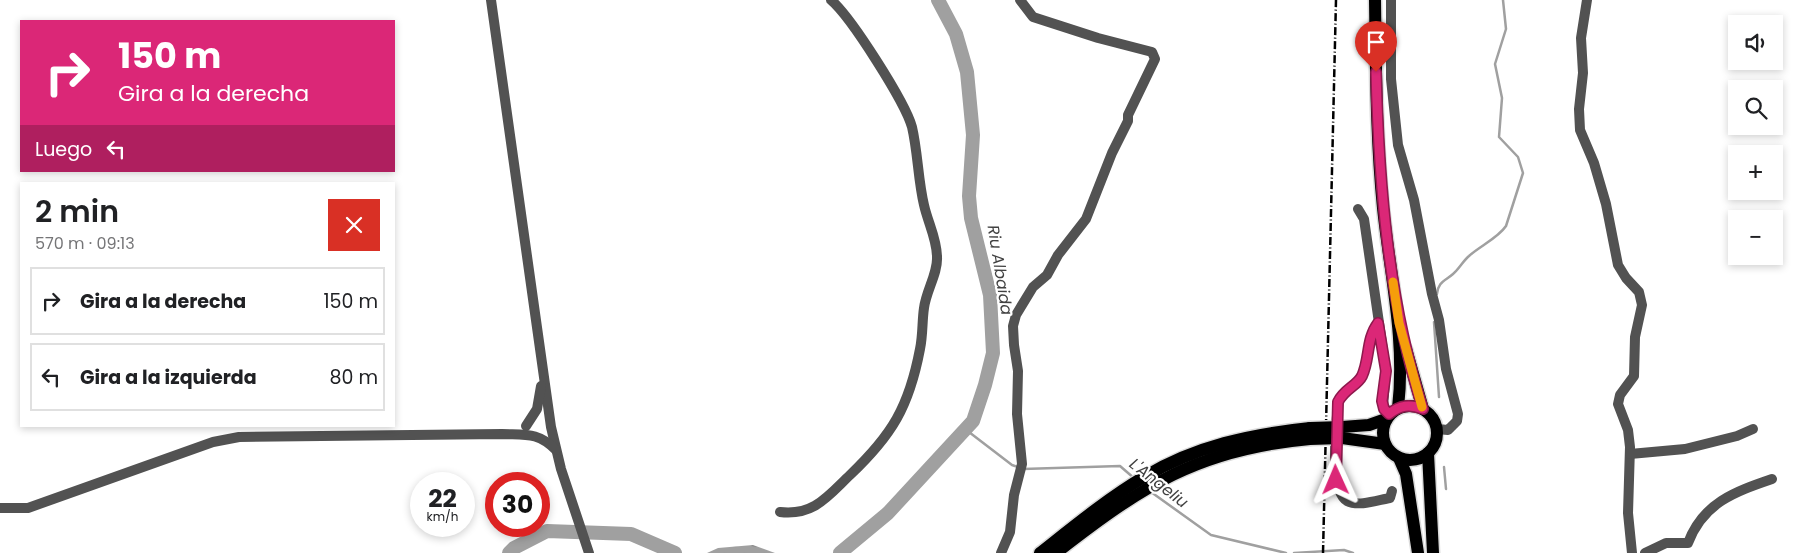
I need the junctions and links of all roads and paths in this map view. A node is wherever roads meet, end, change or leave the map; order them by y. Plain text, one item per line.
1 (491, 0) edge
2 (830, 0) edge
3 (1020, 0) edge
4 (1375, 0) edge
5 (1391, 0) edge
6 (1587, 0) edge
7 (1358, 209) dead end
8 (1378, 323) junction
9 (1399, 323) junction
10 (542, 368) junction
11 (1423, 409) junction
12 (1391, 414) junction
13 (526, 426) junction
14 (551, 427) junction
15 (1437, 429) junction
16 (1753, 429) dead end
17 (1342, 433) junction
18 (502, 434) junction
19 (536, 436) junction
20 (1385, 444) junction
21 (556, 450) junction
22 (1428, 453) junction
23 (1630, 454) junction
24 (1399, 458) junction
25 (1772, 480) dead end
26 (1392, 491) dead end
27 (0, 508) edge
28 (780, 512) dead end
29 (1099, 514) junction
30 (589, 553) edge
31 (1001, 553) edge
32 (1040, 553) edge
33 (1056, 553) edge
34 (1418, 553) edge
35 (1433, 553) edge
36 (1632, 553) edge
37 (1645, 553) edge

1 - 10 street
2 - 28 street
3 - 31 street
4 - 9 main road
5 - 15 street
6 - 23 street
7 - 8 street
8 - 12 street
8 - 26 street
9 - 11 main road
9 - 12 main road
10 - 13 street
10 - 14 street
11 - 12 main road
11 - 15 main road
12 - 17 main road
12 - 20 main road
13 - 14 street
13 - 18 street
14 - 19 street
14 - 21 street
15 - 22 main road
16 - 23 street
17 - 20 main road
17 - 29 main road, bridge
18 - 19 street
18 - 27 street
19 - 21 street
20 - 24 main road
21 - 30 street
22 - 24 main road
22 - 35 main road
23 - 36 street
24 - 34 main road
25 - 37 street
29 - 32 main road
29 - 33 main road

